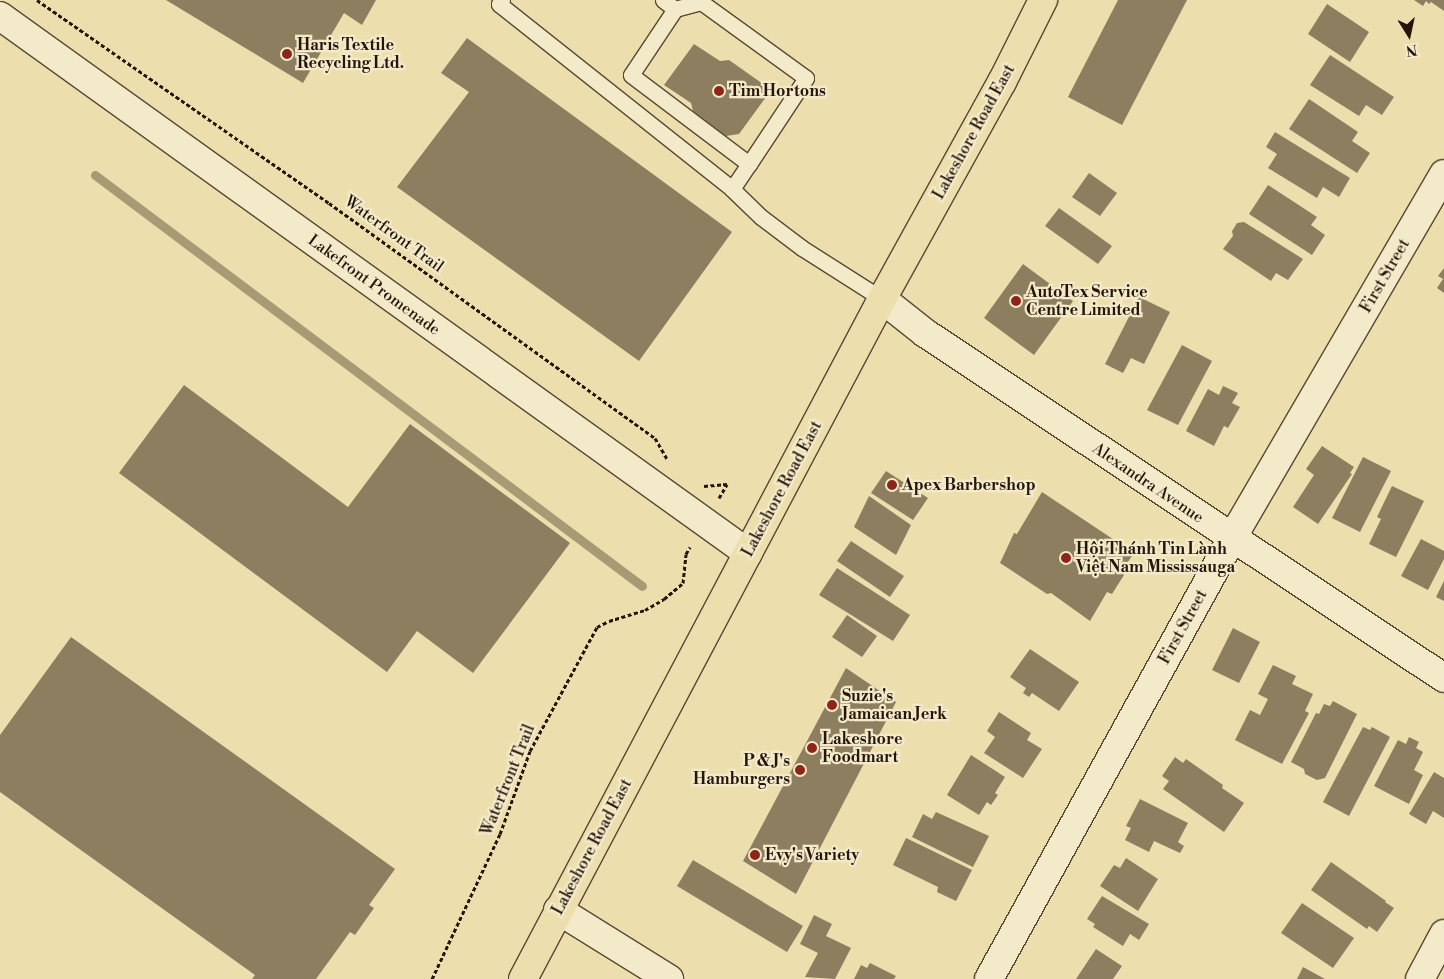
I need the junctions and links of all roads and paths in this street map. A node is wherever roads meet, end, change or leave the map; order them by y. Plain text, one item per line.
1 (37, 0) edge
2 (502, 0) edge
3 (1043, 0) edge
4 (669, 4) edge
5 (0, 16) edge
6 (749, 164) junction
7 (1444, 174) edge
8 (732, 189) junction
9 (882, 299) junction
10 (669, 463) dead end
11 (727, 484) dead end
12 (696, 486) dead end
13 (1232, 538) junction
14 (748, 553) junction
15 (686, 554) dead end
16 (1444, 678) edge
17 (558, 910) junction
18 (1444, 934) edge
19 (432, 979) edge
20 (522, 979) edge
21 (669, 979) edge
22 (988, 979) edge
23 (1420, 979) edge

1 - 10 path, Waterfront Trail
2 - 8 lane
3 - 9 main road, Lakeshore Road East
4 - 6 lane
4 - 6 lane
5 - 14 street, Lakefront Promenade
6 - 8 lane
7 - 13 street, First Street
8 - 9 lane
9 - 13 street, Alexandra Avenue
9 - 14 main road, Lakeshore Road East
11 - 12 path
13 - 16 street, Alexandra Avenue
13 - 22 street, First Street
14 - 17 main road, Lakeshore Road East
15 - 19 path, Waterfront Trail
17 - 20 main road, Lakeshore Road East
17 - 21 street
18 - 23 street

